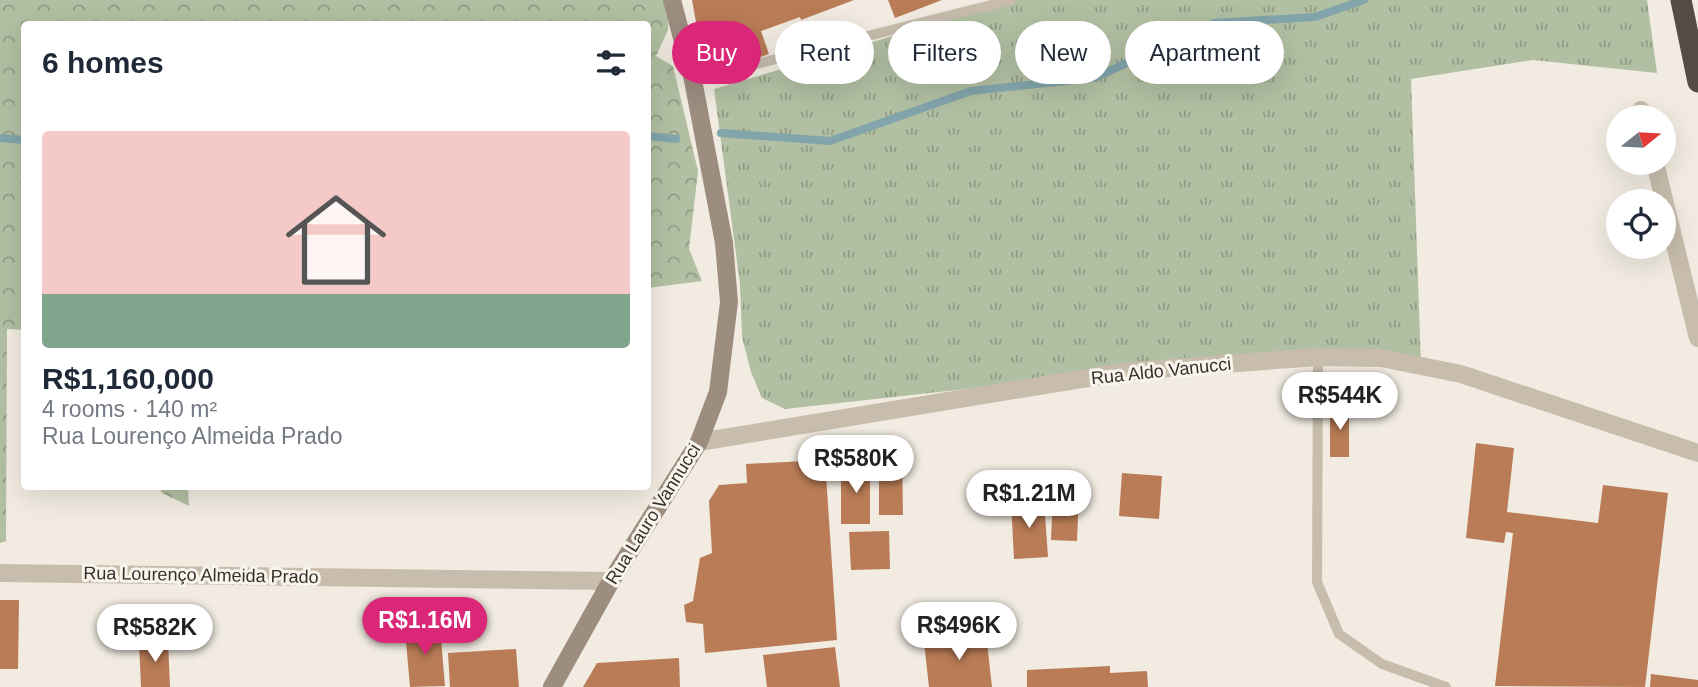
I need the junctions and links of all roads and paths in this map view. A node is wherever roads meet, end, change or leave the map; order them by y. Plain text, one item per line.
1 (672, 0) edge
2 (1011, 0) edge
3 (1681, 0) edge
4 (678, 21) edge
5 (761, 63) edge
6 (1698, 82) edge
7 (694, 84) edge
8 (1658, 175) edge
9 (1698, 338) edge
10 (1318, 358) junction
11 (699, 443) junction
12 (1698, 453) edge
13 (0, 573) edge
14 (611, 581) junction
15 (552, 687) edge
16 (1446, 687) edge

1 - 4 street, Rua Lauro Vannucci
2 - 5 lane
3 - 6 highway
7 - 11 street, Rua Lauro Vannucci
8 - 9 street
10 - 11 street, Rua Aldo Vanucci
10 - 12 street, Rua Aldo Vanucci
10 - 16 lane
11 - 14 street, Rua Lauro Vannucci
13 - 14 street, Rua Lourenço Almeida Prado
14 - 15 street, Rua Lauro Vannucci

